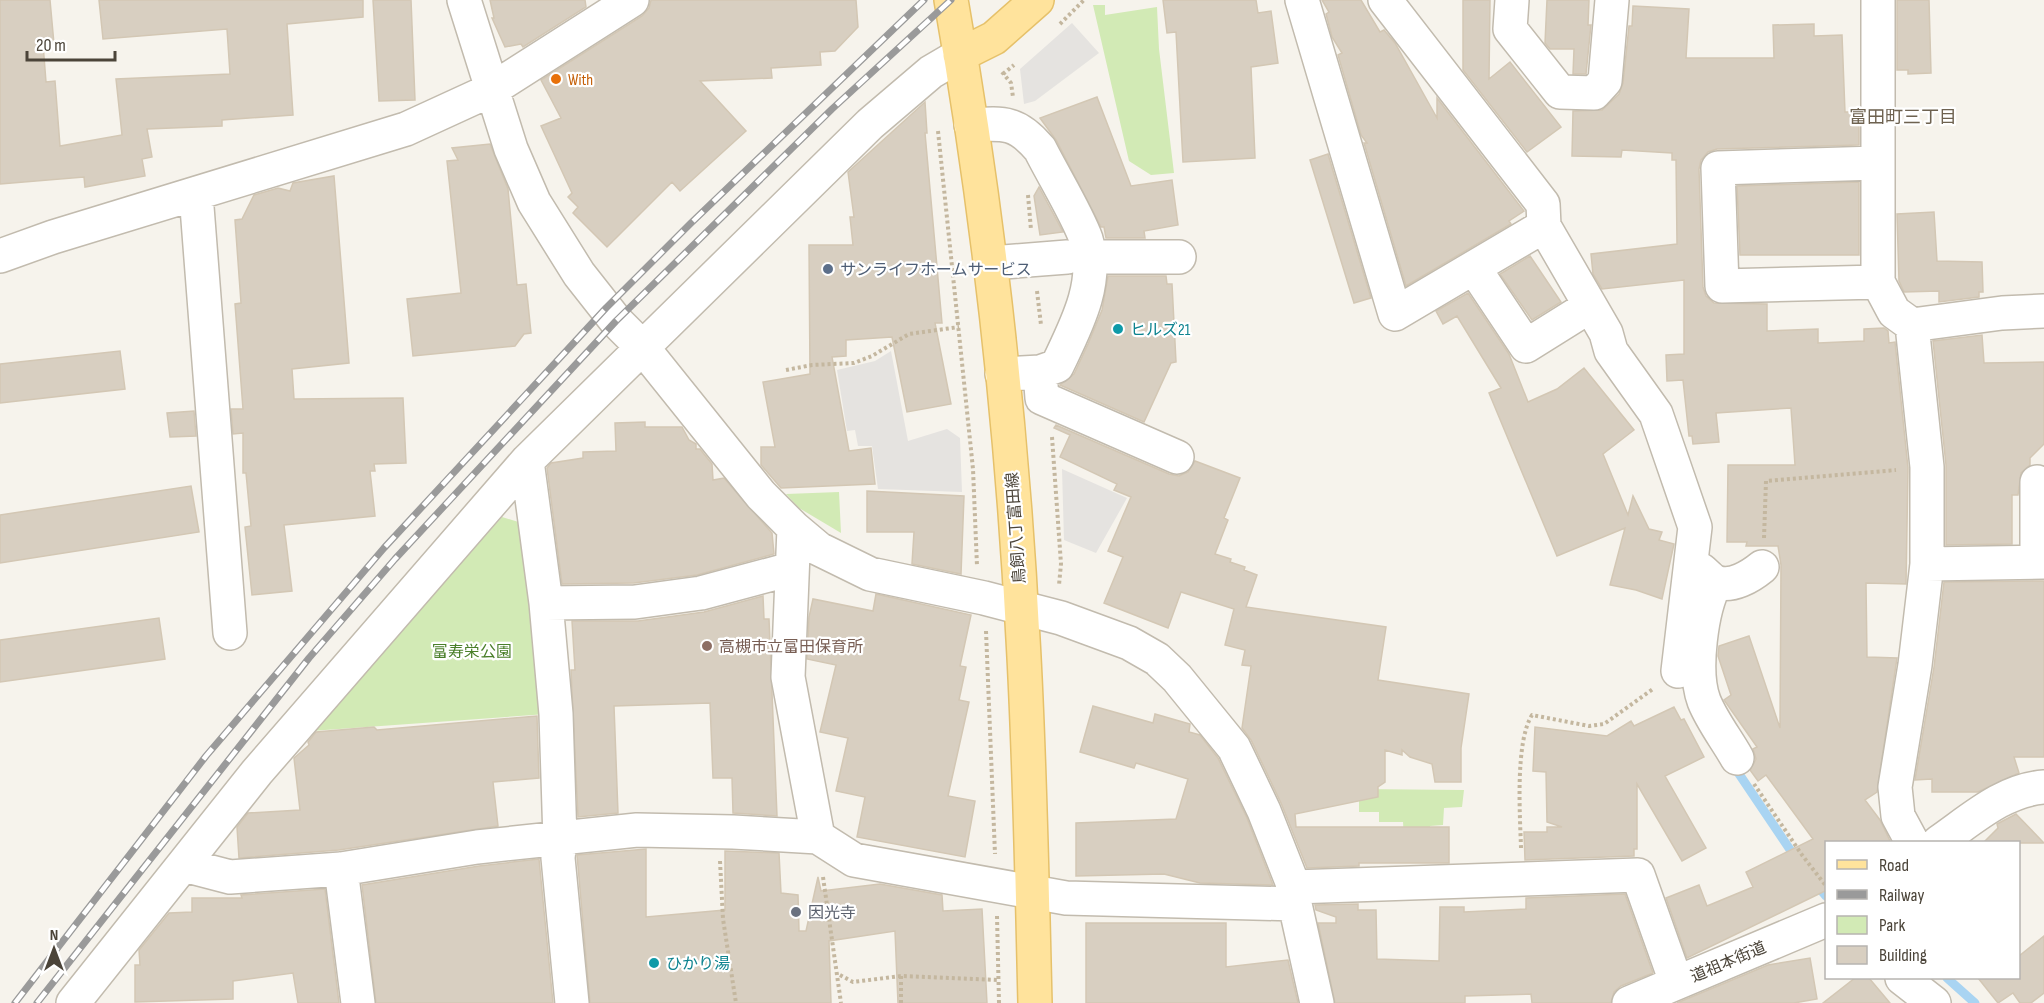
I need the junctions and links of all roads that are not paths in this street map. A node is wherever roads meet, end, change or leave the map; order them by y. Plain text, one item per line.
1 (464, 0) edge
2 (951, 0) edge
3 (1037, 0) edge
4 (1302, 0) edge
5 (1385, 0) edge
6 (1512, 0) edge
7 (1612, 0) edge
8 (1878, 0) edge
9 (624, 2) edge
10 (960, 55) junction
11 (491, 90) junction
12 (971, 124) junction
13 (1877, 163) junction
14 (196, 194) junction
15 (1544, 226) junction
16 (0, 256) edge
17 (1077, 257) junction
18 (1179, 257) dead end
19 (991, 263) junction
20 (1474, 268) junction
21 (1878, 282) junction
22 (1590, 306) junction
23 (2044, 311) edge
24 (1912, 325) junction
25 (643, 348) junction
26 (1040, 372) junction
27 (1002, 374) junction
28 (1177, 457) dead end
29 (527, 461) junction
30 (2037, 482) dead end
31 (794, 528) junction
32 (1692, 562) junction
33 (2041, 562) edge
34 (1927, 564) junction
35 (1762, 567) road end
36 (791, 569) junction
37 (1716, 582) junction
38 (546, 603) junction
39 (1022, 608) junction
40 (230, 633) dead end
41 (1678, 671) road end
42 (1737, 758) road end
43 (2044, 787) edge
44 (818, 837) junction
45 (560, 840) junction
46 (1911, 841) edge
47 (1943, 841) edge
48 (184, 865) junction
49 (341, 869) junction
50 (1032, 892) junction
51 (1294, 895) junction
52 (1825, 921) edge
53 (1903, 979) edge
54 (1676, 982) junction
55 (1641, 1001) edge
56 (73, 1003) edge
57 (358, 1003) edge
58 (572, 1003) edge
59 (1035, 1003) edge
60 (1317, 1003) edge
61 (1934, 1003) edge

1 - 11 street
2 - 10 main road, 鳥飼八丁富田線
3 - 10 main road
4 - 20 street
5 - 15 street
6 - 7 street
8 - 13 street
9 - 11 street
10 - 12 main road, 鳥飼八丁富田線
10 - 25 street
11 - 14 street
11 - 25 street
12 - 17 street
12 - 19 main road, 鳥飼八丁富田線
13 - 21 street
13 - 21 street
14 - 16 street
14 - 40 street
15 - 20 street
15 - 22 street
17 - 18 street
17 - 19 street
17 - 26 street
19 - 27 main road, 鳥飼八丁富田線
20 - 22 street
21 - 24 street
22 - 32 street
23 - 24 street
24 - 34 street
25 - 29 street
25 - 31 street
26 - 27 street
26 - 28 street
27 - 39 main road, 鳥飼八丁富田線
29 - 38 street
29 - 48 street
30 - 33 street
31 - 36 street
31 - 39 street
32 - 37 street
32 - 41 street
33 - 34 street
34 - 46 street
35 - 37 street
36 - 38 street
36 - 44 street
37 - 42 street
38 - 45 street
39 - 50 main road, 鳥飼八丁富田線
39 - 51 street
43 - 47 street
44 - 45 street
44 - 50 street
45 - 49 street
45 - 58 street
48 - 49 street
48 - 56 street
49 - 57 street
50 - 51 street
50 - 59 main road, 鳥飼八丁富田線
51 - 54 street
51 - 60 street
52 - 54 street, 道祖本街道
53 - 61 street
54 - 55 street, 道祖本街道

